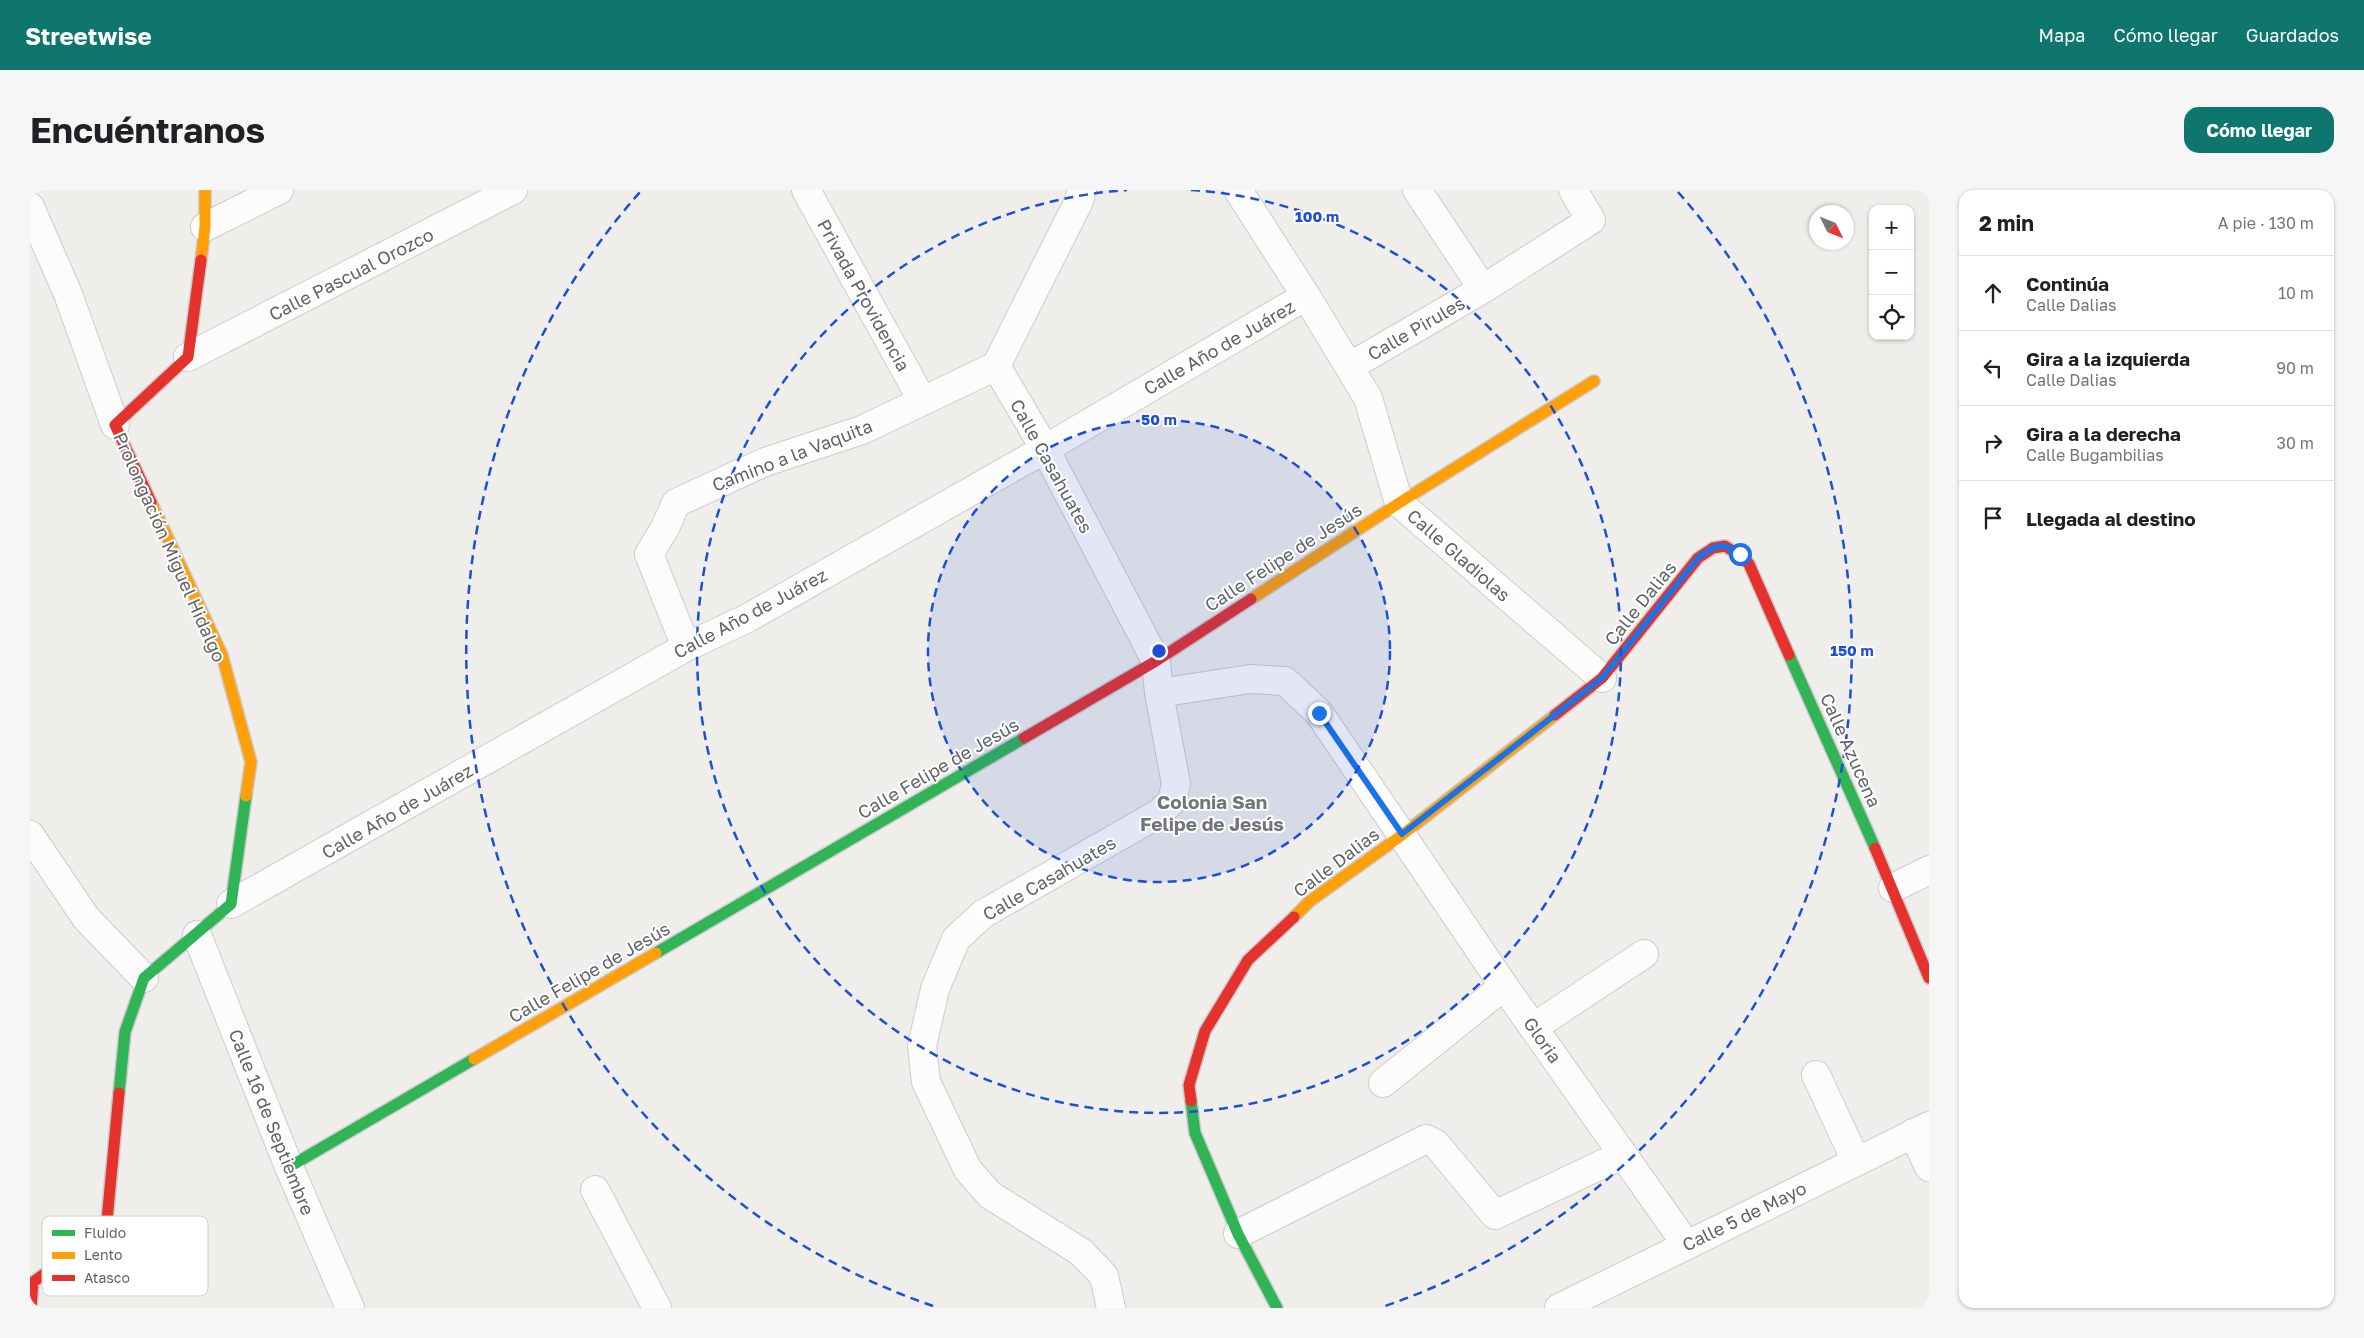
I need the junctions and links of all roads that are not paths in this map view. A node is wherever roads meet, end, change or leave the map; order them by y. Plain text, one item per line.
1 (206, 190) edge
2 (279, 190) edge
3 (513, 190) edge
4 (806, 190) edge
5 (1082, 190) edge
6 (1238, 190) edge
7 (1418, 190) edge
8 (1573, 190) edge
9 (30, 207) edge
10 (205, 227) junction
11 (39, 252) edge
12 (1483, 289) junction
13 (1306, 296) junction
14 (188, 357) junction
15 (996, 366) junction
16 (1349, 367) junction
17 (1594, 381) dead end
18 (922, 400) junction
19 (115, 425) junction
20 (1045, 449) junction
21 (1399, 503) junction
22 (1728, 546) joint
23 (686, 647) junction
24 (1156, 661) junction
25 (1602, 678) junction
26 (1159, 693) junction
27 (1402, 834) junction
28 (30, 835) edge
29 (1929, 870) edge
30 (1893, 888) junction
31 (231, 904) junction
32 (197, 935) junction
33 (1644, 954) dead end
34 (144, 978) junction
35 (1929, 978) edge
36 (1504, 986) junction
37 (1534, 1027) junction
38 (1816, 1075) dead end
39 (1383, 1083) dead end
40 (1921, 1130) edge
41 (1622, 1155) junction
42 (1856, 1161) junction
43 (289, 1167) junction
44 (1929, 1167) edge
45 (595, 1190) dead end
46 (107, 1216) edge
47 (1238, 1234) junction
48 (1686, 1244) junction
49 (42, 1283) edge
50 (32, 1291) edge
51 (350, 1308) edge
52 (657, 1308) edge
53 (1110, 1308) edge
54 (1277, 1308) edge
55 (1559, 1308) edge

1 - 10 street
2 - 10 street
3 - 14 street, Calle Pascual Orozco
4 - 18 street, Privada Providencia
5 - 15 street
6 - 13 street, Calle Gladiolas
7 - 12 street, Calle Pirules
8 - 12 street, Calle Pirules
9 - 11 street, Prolongación Miguel Hidalgo
10 - 14 street
11 - 19 street, Prolongación Miguel Hidalgo
12 - 16 street, Calle Pirules
13 - 16 street, Calle Gladiolas
13 - 20 street, Calle Año de Juárez
14 - 19 street, Prolongación Miguel Hidalgo
15 - 18 street, Camino a la Vaquita
15 - 20 street, Calle Casahuates
16 - 21 street, Calle Gladiolas
17 - 21 street, Calle Felipe de Jesús
18 - 23 street, Camino a la Vaquita
19 - 31 street, Prolongación Miguel Hidalgo
20 - 23 street, Calle Año de Juárez
20 - 24 street, Calle Casahuates
21 - 24 street, Calle Felipe de Jesús
21 - 25 street, Calle Gladiolas
22 - 25 street, Calle Dalias
22 - 30 street, Calle Azucena
23 - 31 street, Calle Año de Juárez
24 - 26 street, Calle Casahuates
24 - 43 street, Calle Felipe de Jesús
25 - 27 street, Calle Dalias
26 - 27 street, Gloria
26 - 53 street, Calle Casahuates
27 - 36 street, Gloria
27 - 47 street, Calle Dalias
28 - 34 street
29 - 30 street
30 - 35 street, Calle Azucena
31 - 32 street, Calle Año de Juárez
32 - 34 street, Calle Año de Juárez
32 - 43 street, Calle 16 de Septiembre
33 - 37 street
34 - 46 street
36 - 37 street, Gloria
36 - 39 street
37 - 41 street, Gloria
38 - 42 street
40 - 42 street, Calle 5 de Mayo
40 - 44 street
41 - 47 street
41 - 48 street, Gloria
42 - 48 street, Calle 5 de Mayo
43 - 51 street, Calle 16 de Septiembre
45 - 52 street
47 - 54 street, Calle Dalias
48 - 55 street, Calle 5 de Mayo
49 - 50 street

